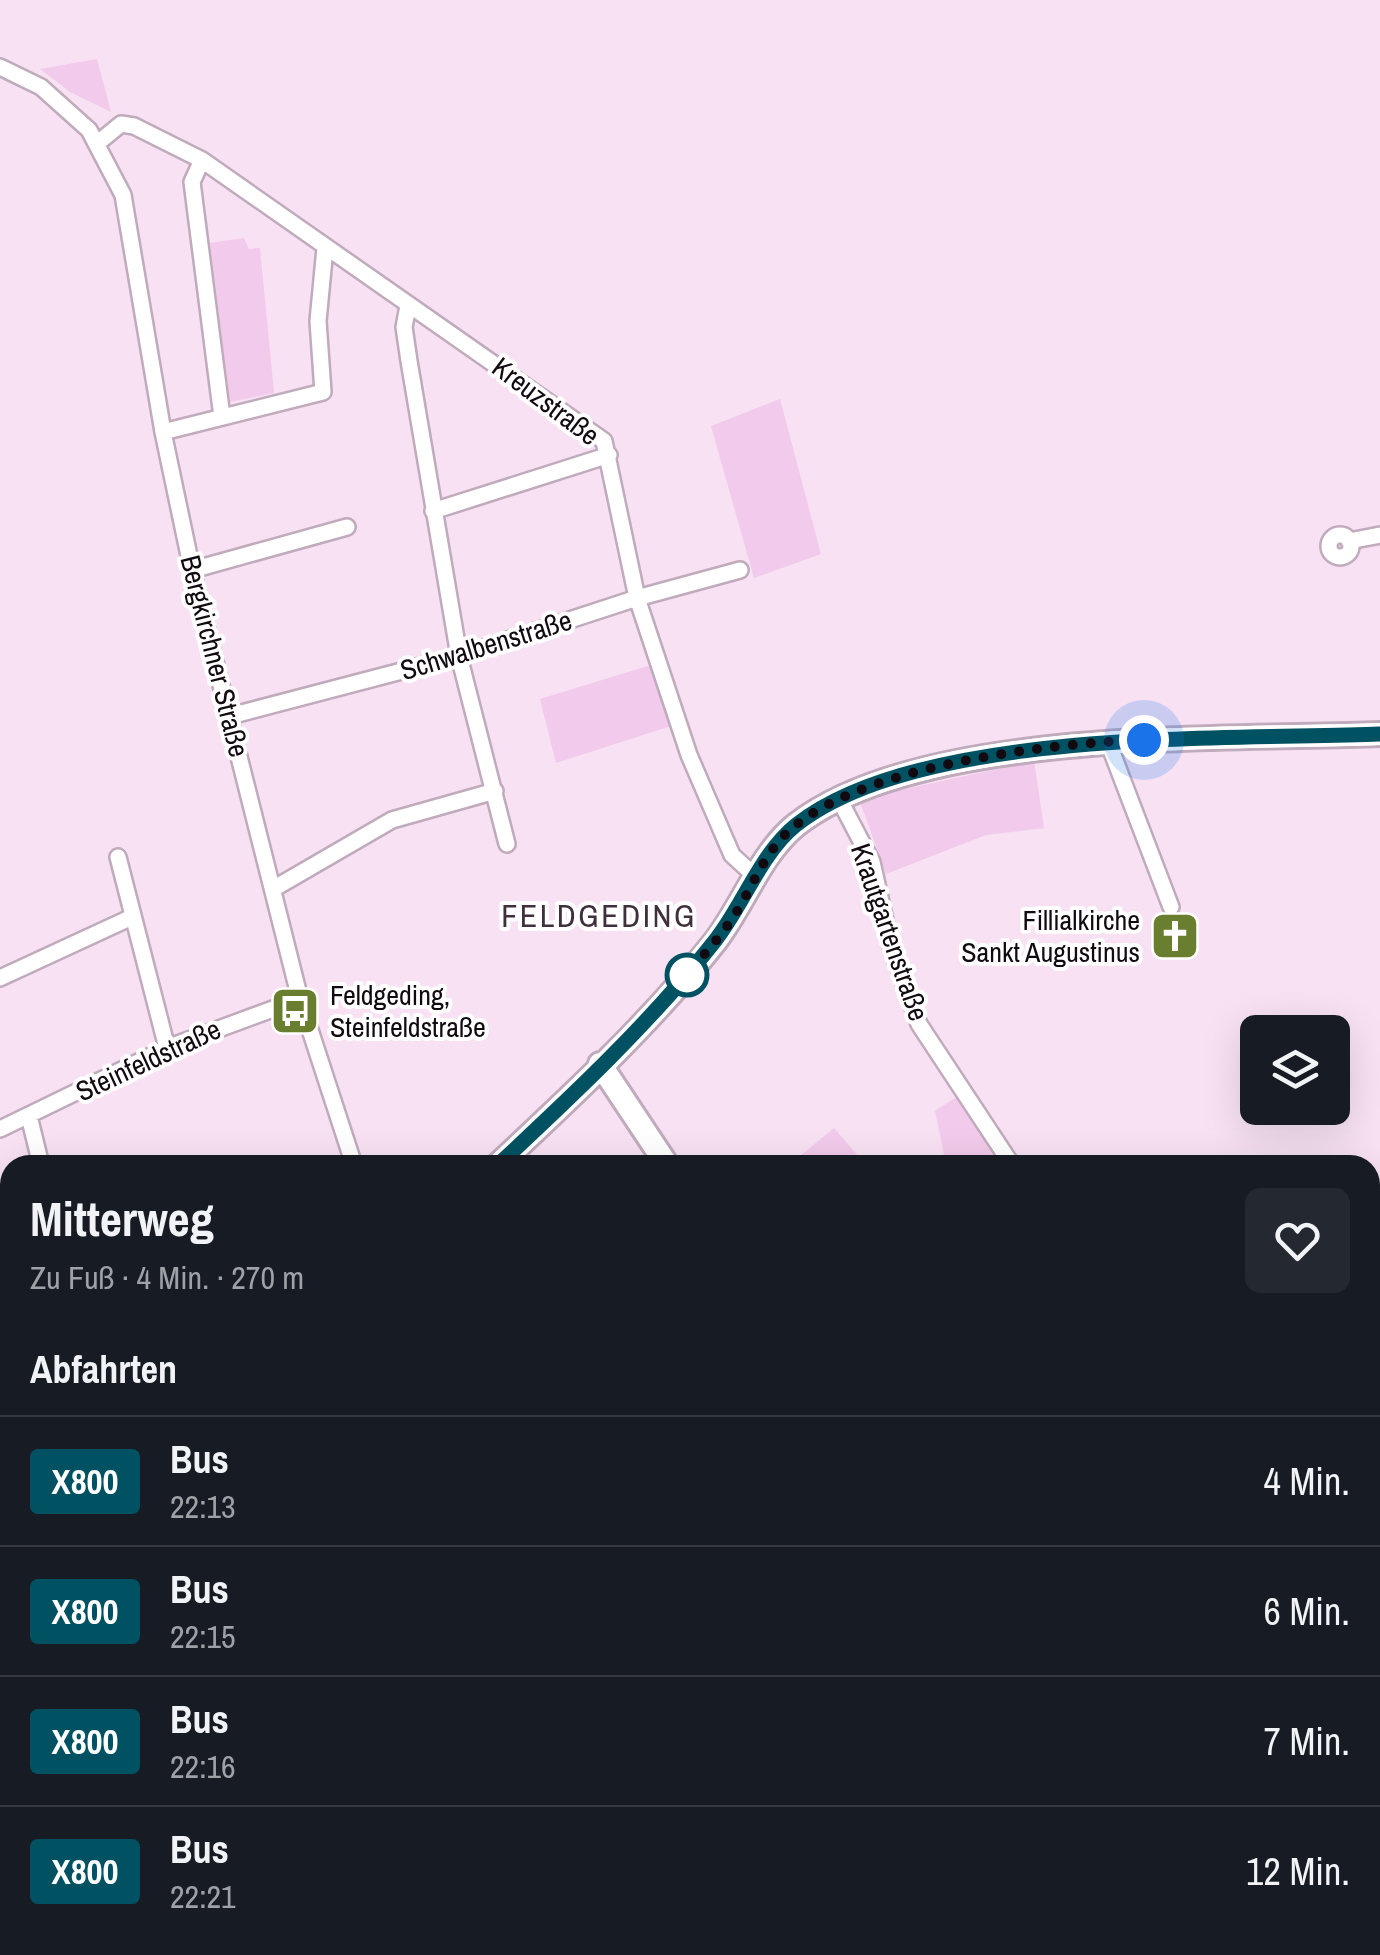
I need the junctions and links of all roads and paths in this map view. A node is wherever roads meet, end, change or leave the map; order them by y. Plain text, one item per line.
1 (0, 66) edge
2 (99, 142) junction
3 (202, 160) junction
4 (325, 248) junction
5 (408, 306) junction
6 (222, 417) junction
7 (163, 432) junction
8 (608, 454) junction
9 (433, 511) junction
10 (347, 527) dead end
11 (1380, 535) edge
12 (1350, 541) dead end
13 (192, 570) junction
14 (740, 570) dead end
15 (637, 598) junction
16 (459, 656) junction
17 (230, 716) junction
18 (1380, 734) edge
19 (1108, 742) junction
20 (495, 791) junction
21 (838, 798) junction
22 (507, 844) dead end
23 (118, 857) dead end
24 (756, 878) junction
25 (272, 889) junction
26 (1171, 907) dead end
27 (132, 917) junction
28 (0, 978) edge
29 (300, 999) junction
30 (167, 1048) junction
31 (600, 1064) junction
32 (29, 1116) junction
33 (0, 1130) edge
34 (39, 1155) edge
35 (351, 1155) edge
36 (508, 1155) edge
37 (660, 1155) edge
38 (1005, 1155) edge

1 - 2 street
2 - 3 street, Kreuzstraße
2 - 7 street, Bergkirchner Straße
3 - 4 street, Kreuzstraße
3 - 6 street
4 - 5 street, Kreuzstraße
4 - 6 street
5 - 8 street, Kreuzstraße
5 - 9 street
6 - 7 street
7 - 13 street, Bergkirchner Straße
8 - 9 street
8 - 15 street, Kreuzstraße
9 - 16 street
10 - 13 street
11 - 12 street
13 - 17 street, Bergkirchner Straße
14 - 15 street, Schwalbenstraße
15 - 16 street, Schwalbenstraße
15 - 24 street, Kreuzstraße
16 - 17 street, Schwalbenstraße
16 - 20 street
17 - 25 street, Bergkirchner Straße
18 - 19 street
19 - 21 street
19 - 26 street
20 - 22 street
20 - 25 street
21 - 24 street
21 - 38 street, Krautgartenstraße
23 - 27 street
24 - 31 street
25 - 29 street, Bergkirchner Straße
27 - 28 street
27 - 30 street
29 - 30 street, Steinfeldstraße
29 - 35 street, Bergkirchner Straße
30 - 32 street, Steinfeldstraße
31 - 36 street
31 - 37 street
32 - 33 street, Steinfeldstraße
32 - 34 street

